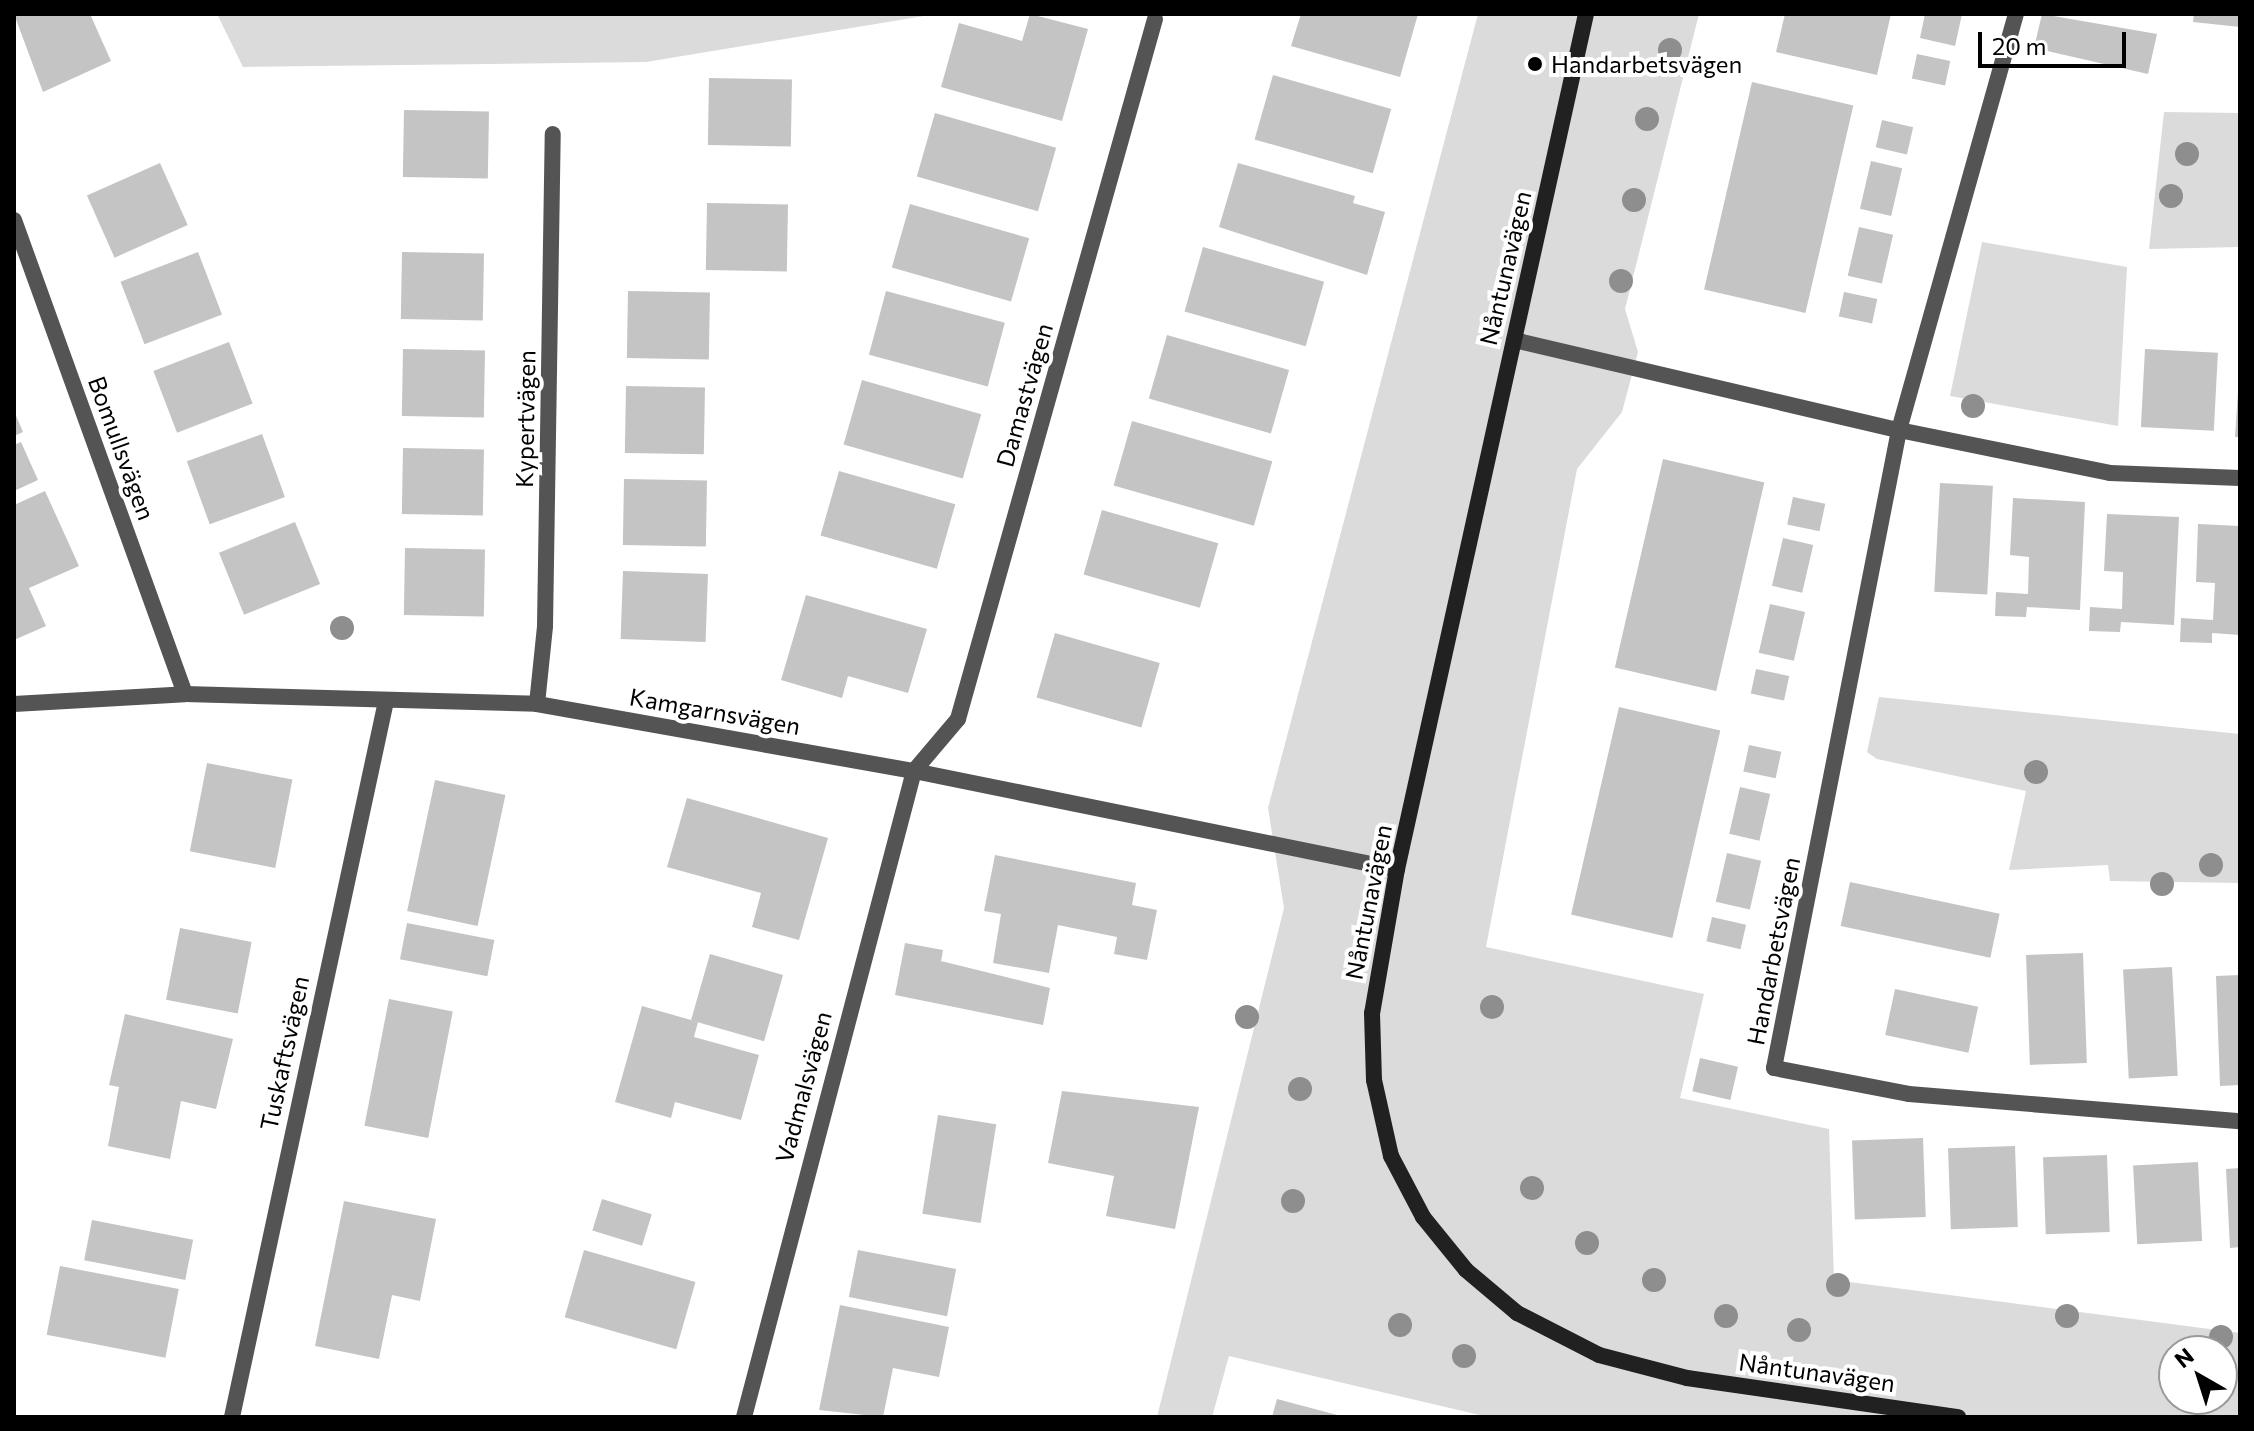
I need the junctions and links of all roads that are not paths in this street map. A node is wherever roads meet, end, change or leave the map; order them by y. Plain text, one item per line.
1 (1586, 14) edge
2 (2016, 14) edge
3 (1155, 19) dead end
4 (553, 134) dead end
5 (14, 220) edge
6 (1514, 340) junction
7 (1899, 430) junction
8 (2240, 478) edge
9 (185, 694) junction
10 (386, 701) junction
11 (14, 704) edge
12 (537, 704) junction
13 (914, 771) junction
14 (1397, 869) junction
15 (2240, 1121) edge
16 (232, 1417) edge
17 (744, 1417) edge
18 (1958, 1417) edge

1 - 6 street, Nåntunavägen
2 - 7 street, Handarbetsvägen
3 - 13 street, Damastvägen
4 - 12 street, Kypertvägen
5 - 9 street, Bomullsvägen
6 - 7 street
6 - 14 street, Nåntunavägen
7 - 8 street
7 - 15 street, Handarbetsvägen
9 - 10 street, Kamgarnsvägen
9 - 11 street, Kamgarnsvägen
10 - 12 street, Kamgarnsvägen
10 - 16 street, Tuskaftsvägen
12 - 13 street, Kamgarnsvägen
13 - 14 street, Kamgarnsvägen
13 - 17 street, Vadmalsvägen
14 - 18 street, Nåntunavägen

